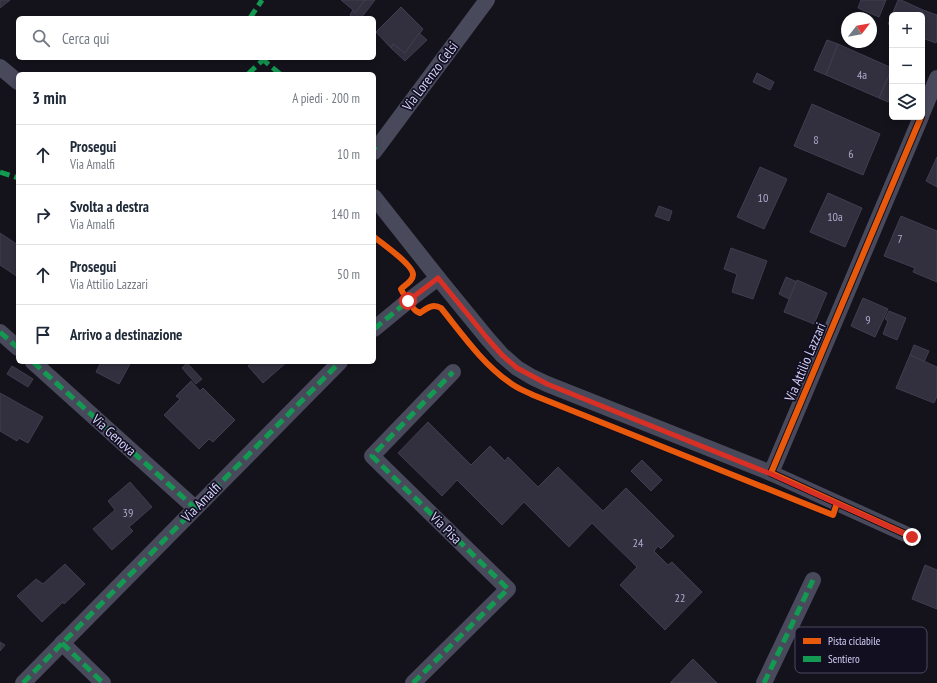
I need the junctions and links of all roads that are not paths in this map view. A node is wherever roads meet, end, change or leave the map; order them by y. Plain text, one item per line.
1 (487, 0) edge
2 (0, 67) edge
3 (937, 78) edge
4 (16, 80) edge
5 (925, 107) edge
6 (920, 120) edge
7 (376, 149) edge
8 (376, 200) edge
9 (438, 278) junction
10 (376, 327) edge
11 (0, 332) edge
12 (16, 346) edge
13 (35, 364) edge
14 (338, 364) edge
15 (453, 372) dead end
16 (771, 474) junction
17 (195, 508) junction
18 (912, 537) dead end
19 (813, 580) dead end
20 (62, 643) junction
21 (23, 683) edge
22 (103, 683) edge
23 (413, 683) edge
24 (764, 683) edge

1 - 7 street, Via Lorenzo Celsi
2 - 4 street
3 - 5 street
6 - 16 street, Via Attilio Lazzari
8 - 9 street
9 - 10 street
9 - 16 street
11 - 12 street
13 - 17 street, Via Genova
14 - 17 street, Via Amalfi
15 - 23 street, Via Pisa
16 - 18 street
17 - 20 street, Via Amalfi
19 - 24 street
20 - 21 street, Via Amalfi
20 - 22 street

